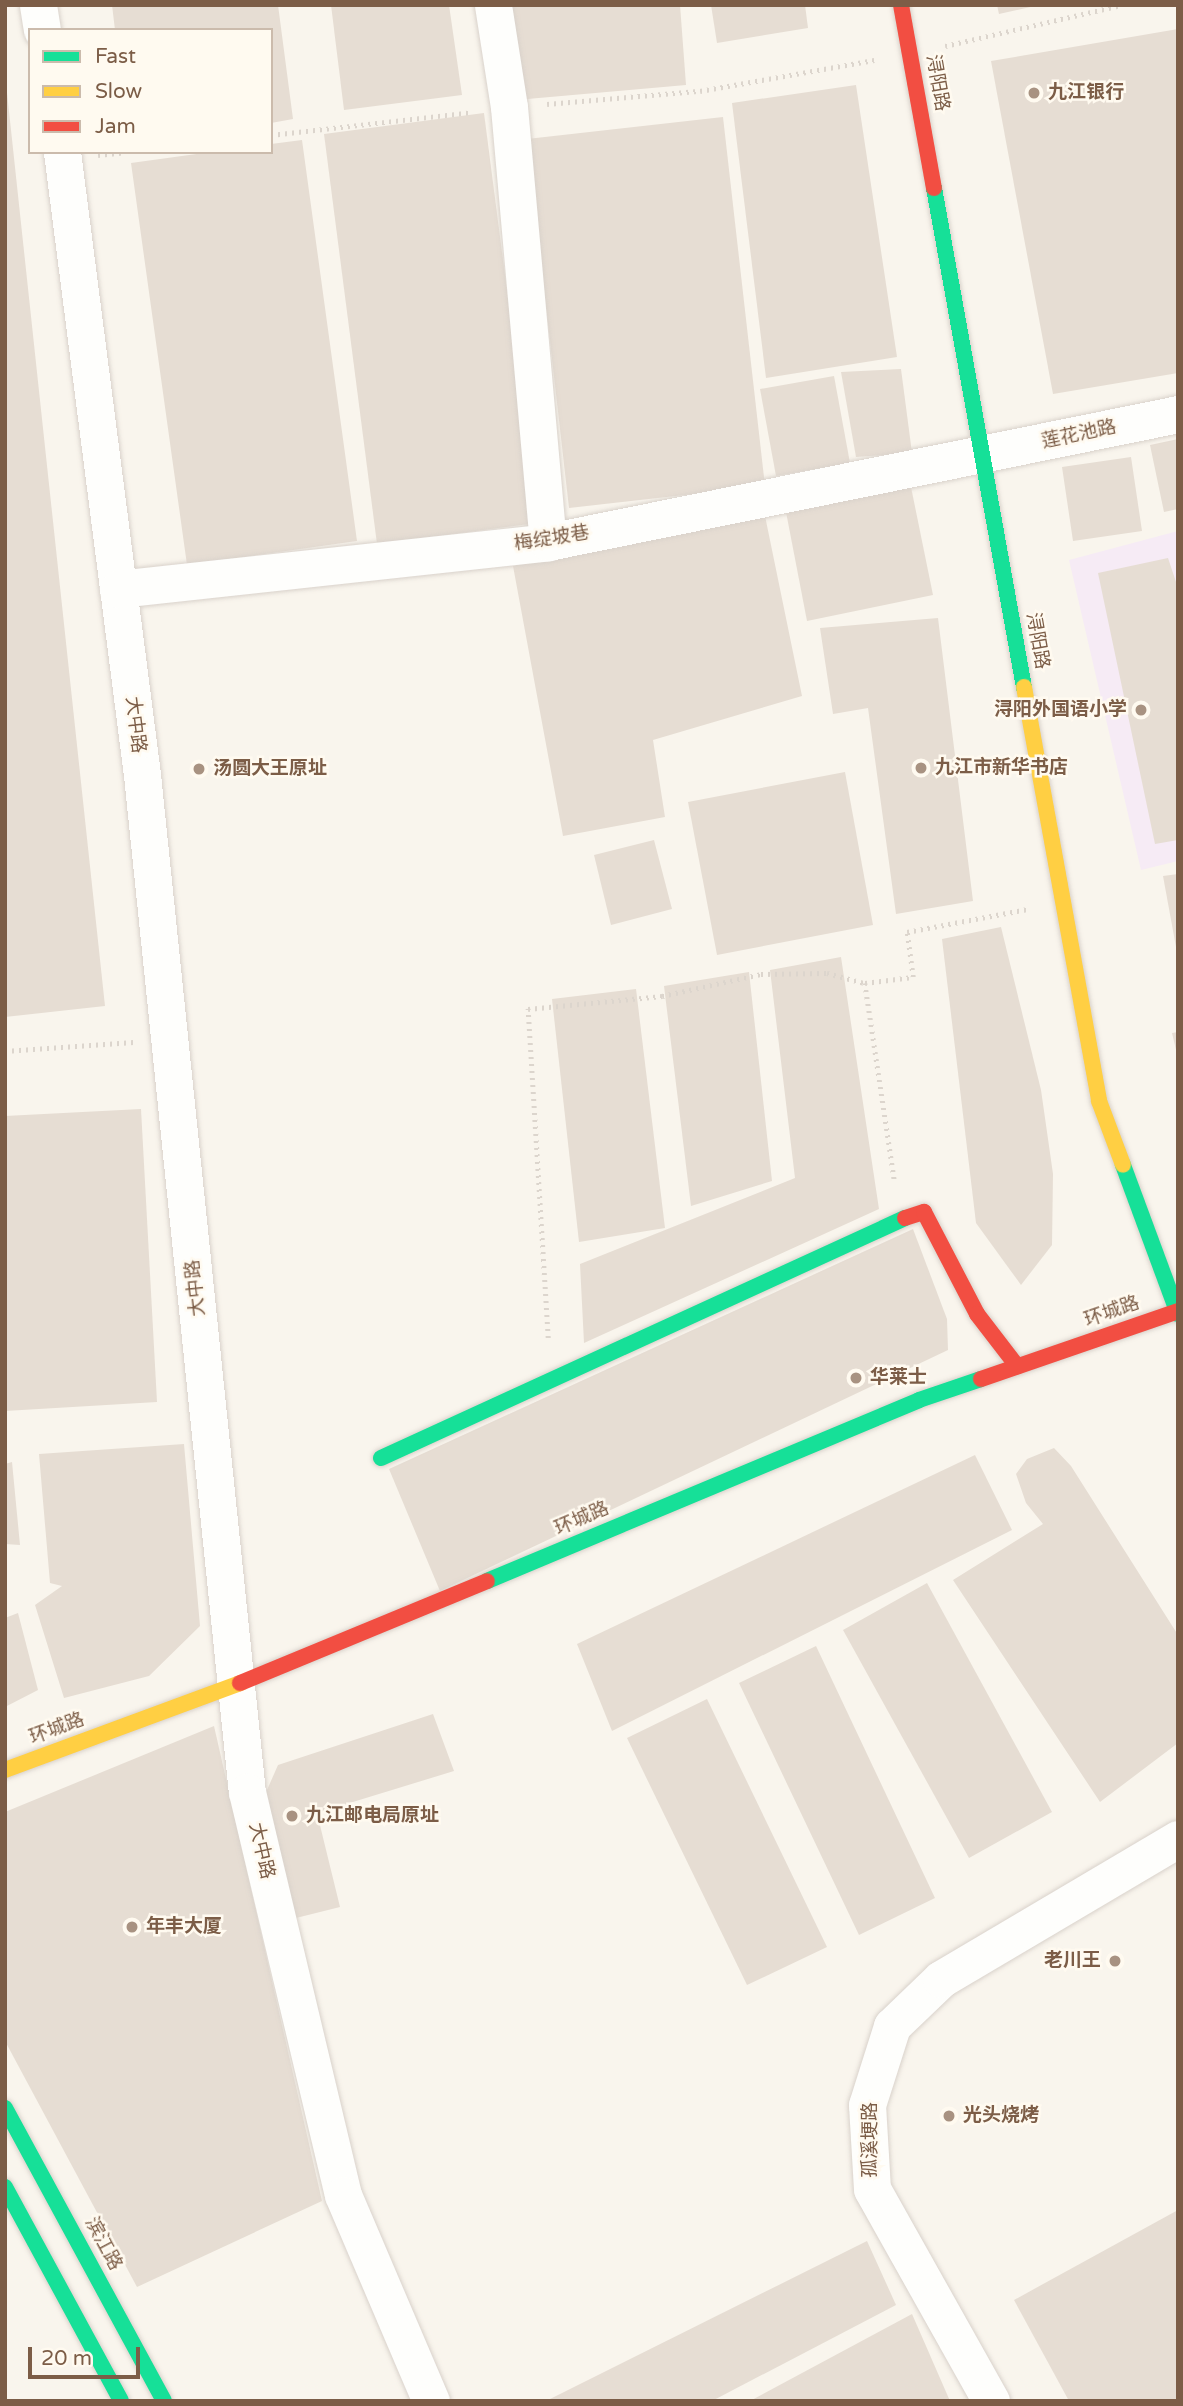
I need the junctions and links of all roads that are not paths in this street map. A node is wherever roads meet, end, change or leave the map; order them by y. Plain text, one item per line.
1 (38, 5) edge
2 (493, 5) edge
3 (901, 5) edge
4 (42, 28) edge
5 (62, 154) edge
6 (1178, 414) edge
7 (981, 455) junction
8 (548, 542) junction
9 (118, 590) junction
10 (1177, 1312) edge
11 (1017, 1366) junction
12 (381, 1458) dead end
13 (237, 1685) junction
14 (5, 1770) edge
15 (1178, 1839) edge
16 (5, 2108) edge
17 (5, 2187) edge
18 (121, 2401) edge
19 (164, 2401) edge
20 (431, 2401) edge
21 (991, 2401) edge

1 - 4 street
2 - 8 street
3 - 7 street, 浔阳路
5 - 9 street, 大中路
6 - 7 street, 莲花池路
7 - 8 street, 梅绽坡巷
7 - 10 street, 浔阳路
8 - 9 street, 梅绽坡巷
9 - 13 street, 大中路
10 - 11 street, 环城路
11 - 12 street
11 - 13 street, 环城路
13 - 14 street, 环城路
13 - 20 street, 大中路
15 - 21 street, 孤溪埂路
16 - 19 street, 滨江路
17 - 18 street

